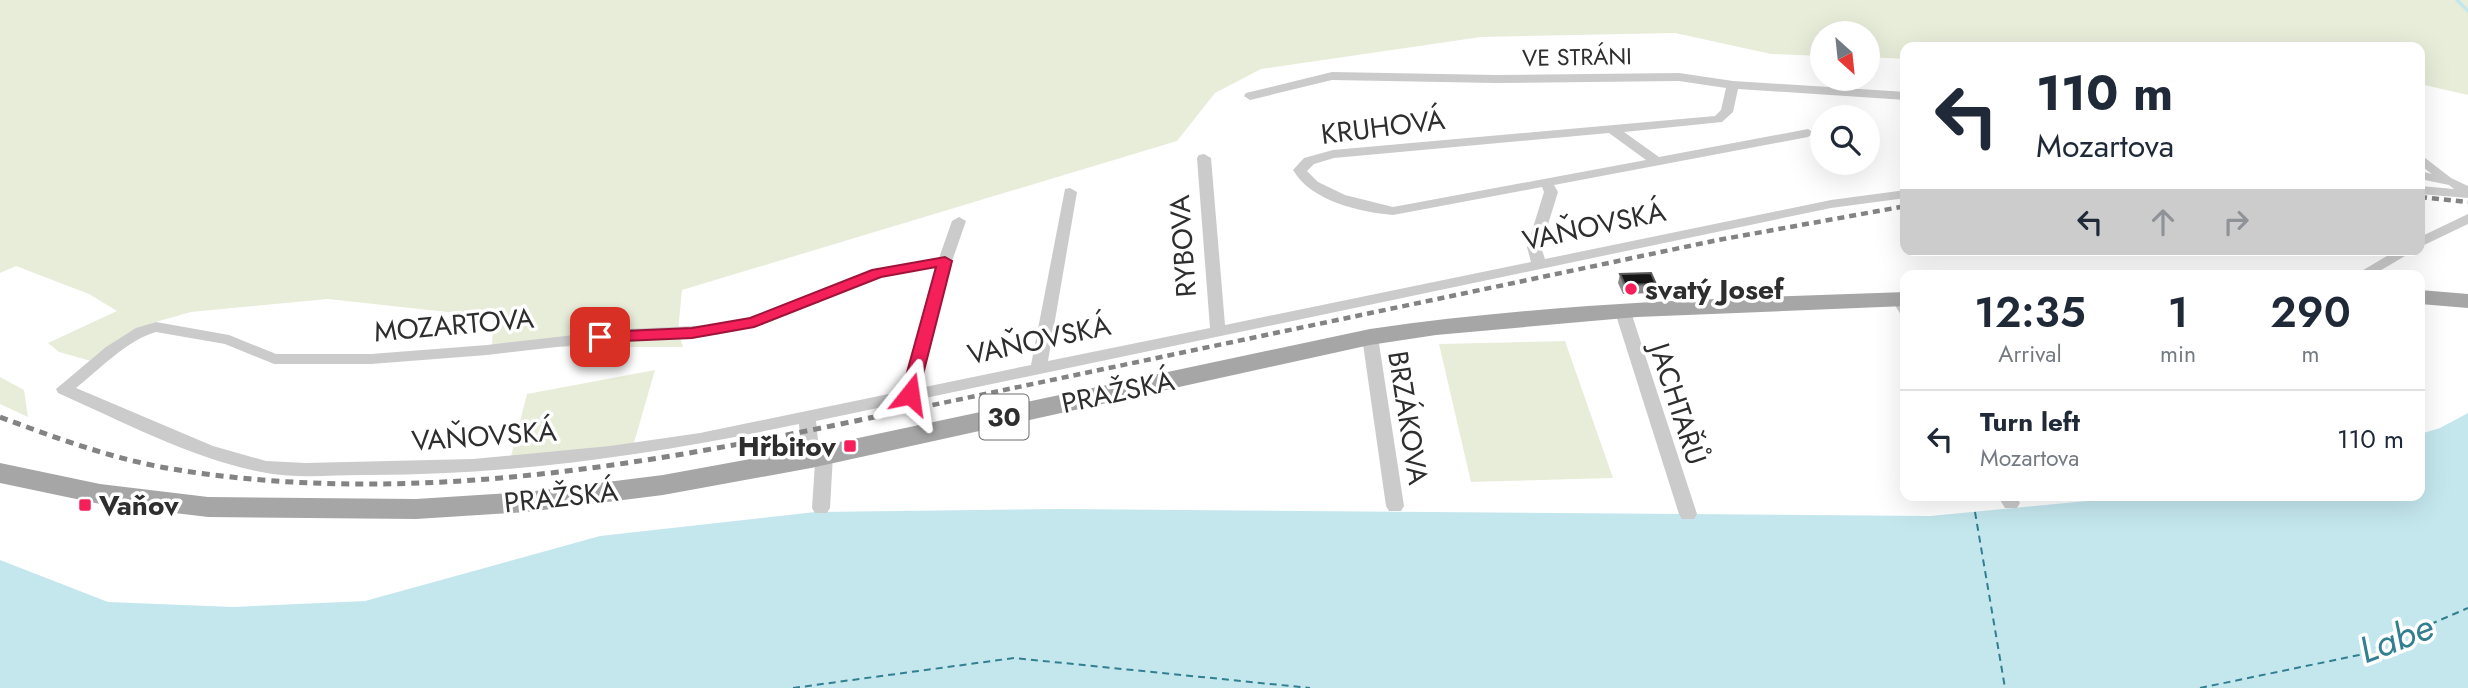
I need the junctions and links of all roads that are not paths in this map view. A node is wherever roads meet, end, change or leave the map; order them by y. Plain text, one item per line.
1 (1733, 85) junction
2 (1250, 96) dead end
3 (1900, 96) edge
4 (1612, 129) junction
5 (1808, 133) dead end
6 (1204, 158) dead end
7 (1656, 161) junction
8 (2425, 162) edge
9 (2425, 176) edge
10 (1546, 182) junction
11 (2453, 182) junction
12 (2425, 190) edge
13 (1070, 192) dead end
14 (2468, 193) edge
15 (1900, 195) edge
16 (2468, 218) edge
17 (959, 221) dead end
18 (2425, 240) edge
19 (2397, 256) edge
20 (945, 261) junction
21 (1539, 265) junction
22 (2371, 270) edge
23 (2425, 297) edge
24 (2468, 301) edge
25 (1900, 303) edge
26 (1622, 309) junction
27 (1218, 331) junction
28 (1370, 337) junction
29 (1039, 367) junction
30 (64, 389) joint
31 (910, 394) junction
32 (807, 415) junction
33 (817, 457) junction
34 (0, 474) edge
35 (1395, 506) dead end
36 (821, 508) dead end
37 (1688, 514) dead end

1 - 2 street, VE STRÁNI
1 - 3 street, VE STRÁNI
1 - 4 street, KRUHOVÁ
4 - 7 street
4 - 10 street, KRUHOVÁ
5 - 7 street, KRUHOVÁ
6 - 27 street, RYBOVA
7 - 10 street, KRUHOVÁ
8 - 11 street
9 - 11 street
10 - 21 street
11 - 14 street
12 - 14 street
13 - 29 street
15 - 21 street, VAŇOVSKÁ
16 - 18 street
17 - 20 street
19 - 22 street
20 - 30 street, MOZARTOVA
20 - 31 street
21 - 27 street, VAŇOVSKÁ
23 - 24 main road
25 - 26 main road, PRAŽSKÁ / 30
26 - 28 main road, PRAŽSKÁ / 30
26 - 37 street, JACHTAŘŮ
27 - 29 street, VAŇOVSKÁ
28 - 33 main road, PRAŽSKÁ / 30
28 - 35 street, BRZÁKOVA
29 - 31 street, VAŇOVSKÁ
30 - 32 street, VAŇOVSKÁ
31 - 32 street, VAŇOVSKÁ
32 - 33 street
33 - 34 main road, PRAŽSKÁ / 30
33 - 36 street

